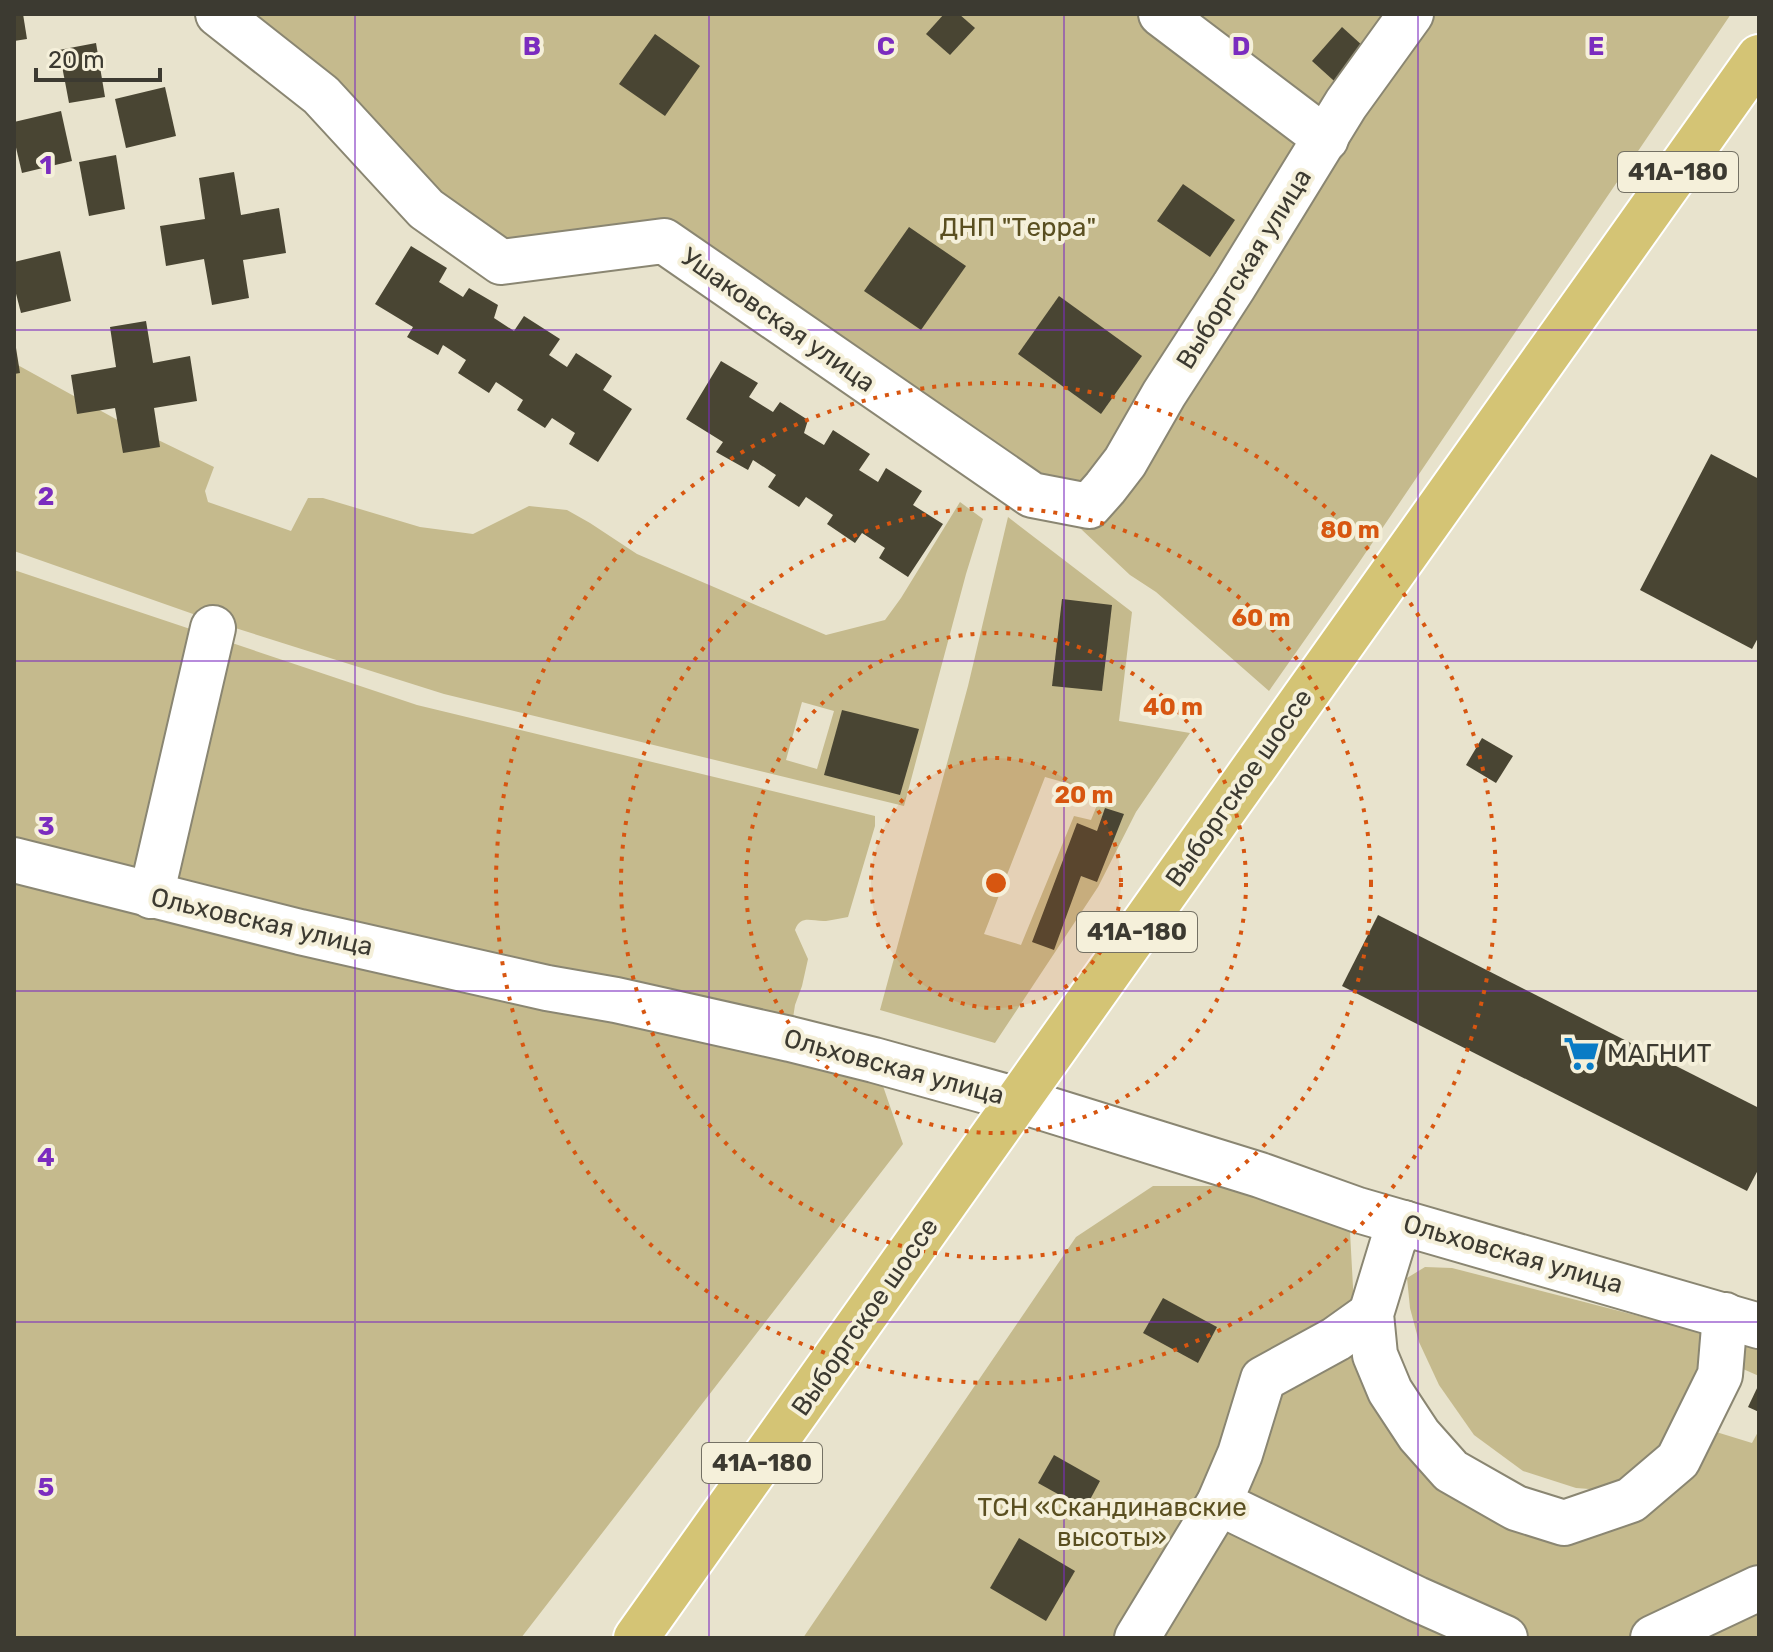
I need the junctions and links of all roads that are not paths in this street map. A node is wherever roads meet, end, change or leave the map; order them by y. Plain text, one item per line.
1 (218, 14) edge
2 (1161, 14) edge
3 (1411, 14) edge
4 (1759, 57) edge
5 (1326, 139) junction
6 (1068, 502) joint
7 (213, 628) dead end
8 (14, 860) edge
9 (151, 896) junction
10 (1018, 1100) junction
11 (1404, 1223) junction
12 (1371, 1314) junction
13 (1742, 1321) edge
14 (1219, 1503) junction
15 (1759, 1588) edge
16 (1499, 1637) edge
17 (636, 1638) edge
18 (1137, 1638) edge
19 (1653, 1638) edge

1 - 6 street, Ушаковская улица
2 - 5 street
3 - 5 street, Выборгская улица
4 - 10 main road, Выборгское шоссе / 41А-180
5 - 6 street, Выборгская улица
7 - 9 street
8 - 9 street, Ольховская улица
9 - 10 street, Ольховская улица
10 - 11 street, Ольховская улица
10 - 17 main road, Выборгское шоссе / 41А-180
11 - 12 street
11 - 13 street, Ольховская улица
12 - 13 street
12 - 14 street
14 - 16 street
14 - 18 street
15 - 19 street

